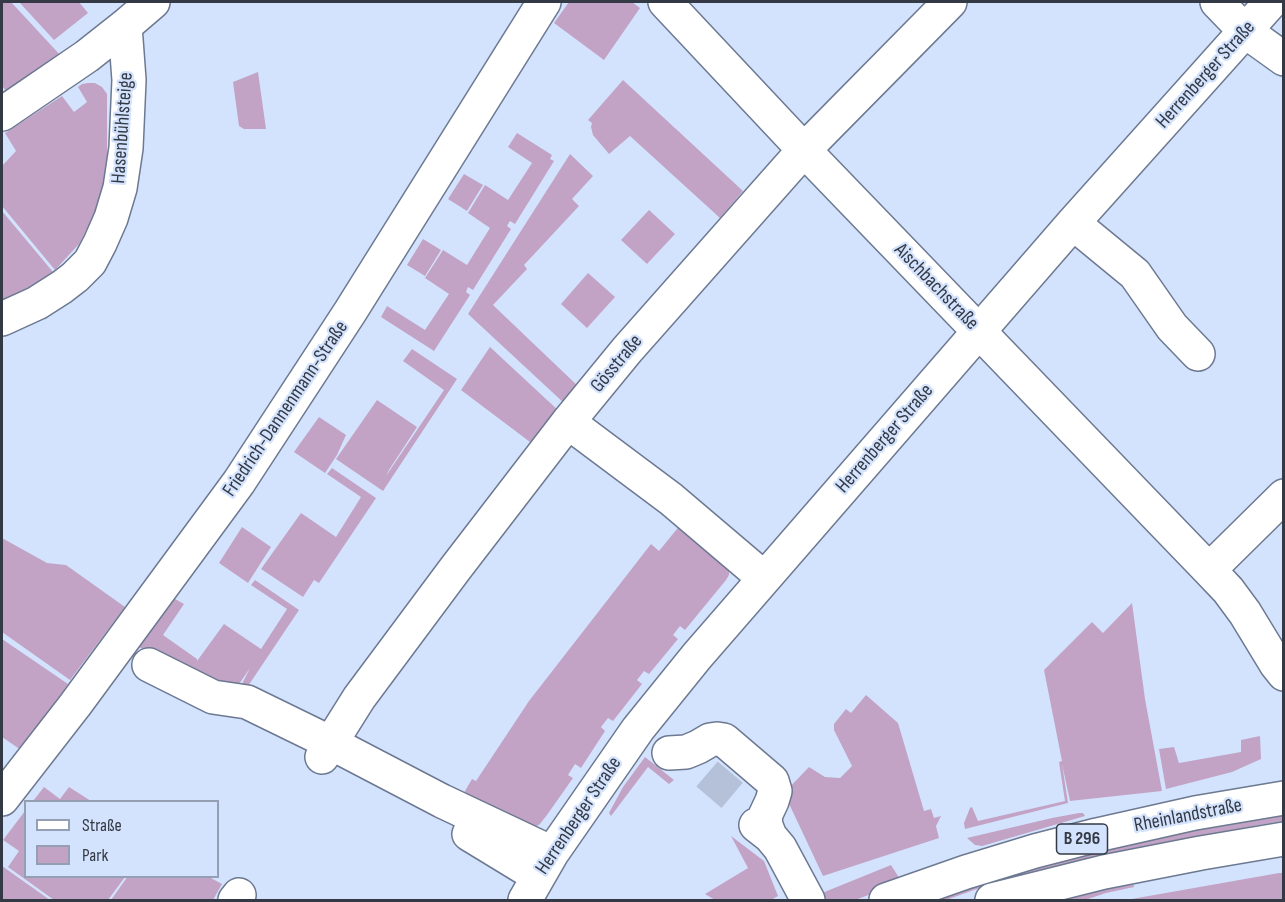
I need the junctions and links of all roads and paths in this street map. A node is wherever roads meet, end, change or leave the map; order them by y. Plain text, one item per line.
1 (153, 2) edge
2 (544, 2) edge
3 (665, 2) edge
4 (950, 2) edge
5 (1217, 2) edge
6 (1270, 2) edge
7 (125, 26) junction
8 (1245, 31) junction
9 (1284, 59) edge
10 (2, 114) edge
11 (804, 150) junction
12 (1073, 223) junction
13 (2, 319) edge
14 (979, 332) junction
15 (1197, 354) dead end
16 (568, 422) junction
17 (1284, 496) edge
18 (1209, 570) junction
19 (764, 578) junction
20 (149, 665) dead end
21 (1284, 674) edge
22 (638, 729) junction
23 (327, 750) junction
24 (1284, 798) edge
25 (2, 799) edge
26 (452, 824) dead end
27 (1284, 839) edge
28 (533, 886) edge
29 (808, 900) edge
30 (886, 900) edge
31 (992, 900) edge

1 - 7 street
2 - 25 street, Friedrich-Dannenmann-Straße
3 - 11 street, Aischbachstraße
4 - 11 street, Gösstraße
5 - 8 street
6 - 8 street, Herrenberger Straße
7 - 10 street
7 - 13 street, Hasenbühlsteige
8 - 9 street
8 - 12 street, Herrenberger Straße
11 - 14 street, Aischbachstraße
11 - 16 street, Gösstraße
12 - 14 street, Herrenberger Straße
12 - 15 street
14 - 18 street, Aischbachstraße
14 - 19 street, Herrenberger Straße
16 - 19 street
16 - 23 street, Gösstraße
17 - 18 street
18 - 21 street, Aischbachstraße
19 - 22 street, Herrenberger Straße
20 - 23 street
22 - 28 street, Herrenberger Straße
22 - 29 street
23 - 28 street
24 - 30 street, Rheinlandstraße / B 296
26 - 28 street
27 - 31 street, Rheinlandstraße / B 296

